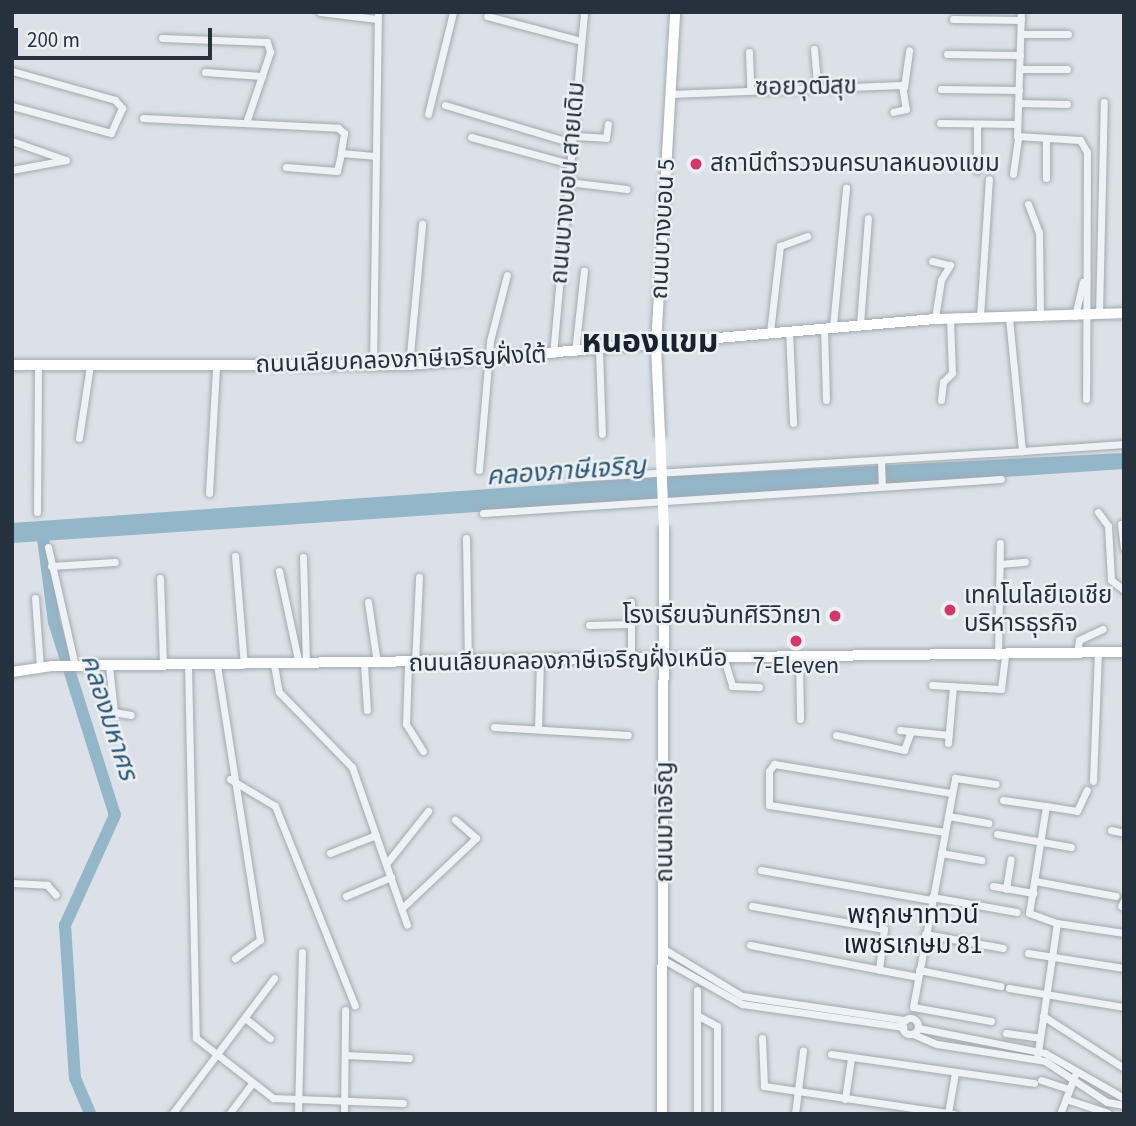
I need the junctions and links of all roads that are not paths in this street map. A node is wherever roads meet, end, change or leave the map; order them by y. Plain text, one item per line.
1 (320, 12) edge
2 (453, 12) edge
3 (584, 12) edge
4 (674, 12) edge
5 (378, 16) edge
6 (487, 16) dead end
7 (1021, 16) edge
8 (953, 19) dead end
9 (1021, 34) junction
10 (1069, 34) dead end
11 (162, 38) dead end
12 (581, 41) junction
13 (814, 49) dead end
14 (909, 50) dead end
15 (749, 51) dead end
16 (947, 54) dead end
17 (1020, 55) junction
18 (1020, 69) junction
19 (1067, 69) dead end
20 (12, 71) edge
21 (205, 72) dead end
22 (262, 76) junction
23 (817, 86) junction
24 (904, 87) junction
25 (750, 88) junction
26 (942, 89) dead end
27 (1019, 90) junction
28 (670, 94) junction
29 (1104, 102) dead end
30 (1018, 103) junction
31 (1067, 104) dead end
32 (445, 105) dead end
33 (12, 106) edge
34 (892, 112) dead end
35 (428, 114) dead end
36 (143, 118) dead end
37 (246, 123) junction
38 (940, 123) dead end
39 (608, 124) dead end
40 (977, 124) junction
41 (1017, 124) junction
42 (471, 137) dead end
43 (1018, 137) junction
44 (1046, 139) junction
45 (572, 140) junction
46 (12, 141) edge
47 (341, 153) junction
48 (374, 156) junction
49 (570, 164) junction
50 (286, 167) dead end
51 (12, 170) edge
52 (977, 170) dead end
53 (1013, 174) dead end
54 (1046, 178) dead end
55 (989, 179) dead end
56 (568, 183) junction
57 (846, 188) dead end
58 (627, 189) dead end
59 (1028, 204) dead end
60 (869, 218) dead end
61 (422, 224) dead end
62 (807, 236) dead end
63 (932, 261) dead end
64 (584, 270) dead end
65 (507, 275) dead end
66 (1124, 313) edge
67 (1099, 315) junction
68 (1080, 316) junction
69 (980, 317) junction
70 (1040, 317) junction
71 (950, 318) junction
72 (1009, 318) junction
73 (935, 319) junction
74 (860, 324) junction
75 (828, 327) junction
76 (789, 330) junction
77 (770, 332) junction
78 (656, 345) junction
79 (599, 350) junction
80 (575, 352) junction
81 (552, 355) junction
82 (489, 360) junction
83 (12, 365) edge
84 (38, 365) junction
85 (90, 365) junction
86 (409, 365) junction
87 (216, 367) junction
88 (373, 367) junction
89 (1086, 399) dead end
90 (826, 400) dead end
91 (942, 400) dead end
92 (793, 423) dead end
93 (602, 434) dead end
94 (79, 438) dead end
95 (1124, 444) edge
96 (1022, 451) junction
97 (881, 462) junction
98 (479, 470) dead end
99 (571, 478) dead end
100 (1001, 479) dead end
101 (882, 484) junction
102 (209, 493) dead end
103 (37, 512) dead end
104 (1098, 512) dead end
105 (484, 513) dead end
106 (1121, 524) dead end
107 (664, 530) joint
108 (466, 538) dead end
109 (1000, 544) dead end
110 (48, 547) dead end
111 (1124, 548) edge
112 (235, 556) dead end
113 (303, 557) dead end
114 (115, 562) dead end
115 (1025, 562) dead end
116 (1000, 564) junction
117 (51, 566) junction
118 (279, 571) dead end
119 (419, 577) dead end
120 (160, 578) dead end
121 (1124, 590) edge
122 (35, 598) dead end
123 (368, 602) dead end
124 (631, 602) dead end
125 (631, 624) junction
126 (589, 625) dead end
127 (1103, 629) dead end
128 (1124, 641) edge
129 (1124, 652) edge
130 (1098, 653) junction
131 (1077, 654) junction
132 (1002, 656) junction
133 (724, 659) junction
134 (799, 659) junction
135 (631, 660) junction
136 (666, 660) junction
137 (540, 662) junction
138 (377, 663) junction
139 (468, 663) junction
140 (302, 664) junction
141 (364, 664) junction
142 (412, 664) junction
143 (163, 665) junction
144 (188, 665) junction
145 (217, 665) junction
146 (244, 665) junction
147 (274, 665) junction
148 (74, 666) junction
149 (109, 666) junction
150 (40, 667) junction
151 (12, 672) edge
152 (932, 685) dead end
153 (953, 686) junction
154 (759, 687) dead end
155 (367, 710) dead end
156 (131, 715) dead end
157 (800, 719) dead end
158 (494, 727) dead end
159 (538, 729) junction
160 (900, 730) dead end
161 (911, 731) junction
162 (628, 735) dead end
163 (836, 735) dead end
164 (423, 751) dead end
165 (230, 779) junction
166 (1093, 781) dead end
167 (996, 784) dead end
168 (1087, 790) dead end
169 (952, 793) junction
170 (1003, 800) dead end
171 (1045, 806) junction
172 (428, 811) dead end
173 (948, 816) junction
174 (455, 820) dead end
175 (988, 823) dead end
176 (1111, 830) dead end
177 (945, 832) junction
178 (1124, 833) edge
179 (997, 834) dead end
180 (376, 835) junction
181 (1040, 841) junction
182 (1071, 847) dead end
183 (330, 853) dead end
184 (941, 853) junction
185 (1011, 859) dead end
186 (981, 860) dead end
187 (386, 864) junction
188 (761, 870) dead end
189 (391, 877) junction
190 (1035, 881) junction
191 (12, 883) edge
192 (993, 886) dead end
193 (1006, 889) junction
194 (1033, 893) junction
195 (56, 895) dead end
196 (346, 896) dead end
197 (1115, 896) dead end
198 (932, 899) junction
199 (752, 906) dead end
200 (402, 908) junction
201 (1017, 912) dead end
202 (1057, 923) junction
203 (407, 925) dead end
204 (1124, 933) edge
205 (925, 934) junction
206 (750, 944) dead end
207 (1003, 948) dead end
208 (302, 952) dead end
209 (1028, 953) dead end
210 (664, 955) junction
211 (1052, 957) junction
212 (234, 958) dead end
213 (1124, 968) edge
214 (879, 970) junction
215 (919, 973) junction
216 (274, 978) dead end
217 (1000, 986) dead end
218 (1009, 988) dead end
219 (697, 990) dead end
220 (1046, 995) junction
221 (355, 1006) dead end
222 (913, 1007) junction
223 (1124, 1007) edge
224 (345, 1010) dead end
225 (697, 1015) junction
226 (1043, 1016) junction
227 (244, 1018) junction
228 (907, 1021) junction
229 (991, 1021) dead end
230 (916, 1031) junction
231 (1006, 1032) dead end
232 (271, 1038) dead end
233 (761, 1038) dead end
234 (1040, 1038) junction
235 (803, 1051) dead end
236 (831, 1054) dead end
237 (216, 1055) junction
238 (345, 1055) junction
239 (1038, 1056) junction
240 (409, 1058) dead end
241 (851, 1058) junction
242 (1124, 1068) edge
243 (955, 1073) junction
244 (1074, 1075) junction
245 (252, 1083) junction
246 (1069, 1089) junction
247 (799, 1091) junction
248 (1124, 1098) edge
249 (845, 1099) junction
250 (1066, 1099) junction
251 (299, 1100) junction
252 (344, 1101) junction
253 (403, 1103) dead end
254 (1124, 1105) edge
255 (951, 1113) edge
256 (1108, 1113) edge
257 (172, 1114) edge
258 (229, 1114) edge
259 (298, 1114) edge
260 (344, 1114) edge
261 (662, 1114) edge
262 (698, 1114) edge
263 (717, 1114) edge
264 (795, 1114) edge
265 (1060, 1114) edge

1 - 5 street
2 - 35 street
3 - 12 street, ถนนบางบอน สายเดิม
4 - 28 main road, ถนนบางบอน 5
5 - 48 street
6 - 12 street
7 - 8 street
7 - 9 street
9 - 10 street
9 - 17 street
11 - 22 street
12 - 45 street, ถนนบางบอน สายเดิม
13 - 23 street
14 - 24 street
15 - 25 street
16 - 17 street
17 - 18 street
18 - 19 street
18 - 27 street
20 - 33 street
21 - 22 street
22 - 37 street
23 - 24 street, ซอยวุฒิสุข
23 - 25 street, ซอยวุฒิสุข
24 - 34 street
25 - 28 street, ซอยวุฒิสุข
26 - 27 street
27 - 30 street
28 - 78 main road, ถนนบางบอน 5
29 - 67 street
30 - 31 street
30 - 41 street
32 - 45 street
36 - 37 street
37 - 47 street
38 - 40 street
39 - 45 street
40 - 41 street
40 - 52 street
41 - 43 street
42 - 49 street
43 - 44 street
43 - 53 street
44 - 54 street
44 - 68 street
45 - 49 street, ถนนบางบอน สายเดิม
46 - 51 street
47 - 48 street
47 - 50 street
48 - 88 street
49 - 56 street, ถนนบางบอน สายเดิม
55 - 69 street
56 - 58 street
56 - 81 street, ถนนบางบอน สายเดิม
57 - 75 street
59 - 70 street
60 - 74 street
61 - 86 street
62 - 77 street
63 - 73 street
64 - 80 street
65 - 82 street
66 - 67 main road, ถนนเลียบคลองภาษีเจริญฝั่งใต้
67 - 68 main road, ถนนเลียบคลองภาษีเจริญฝั่งใต้
68 - 70 main road, ถนนเลียบคลองภาษีเจริญฝั่งใต้
68 - 89 street
69 - 71 main road, ถนนเลียบคลองภาษีเจริญฝั่งใต้
69 - 72 main road, ถนนเลียบคลองภาษีเจริญฝั่งใต้
70 - 72 main road, ถนนเลียบคลองภาษีเจริญฝั่งใต้
71 - 73 main road, ถนนเลียบคลองภาษีเจริญฝั่งใต้
71 - 91 street
72 - 96 street
73 - 74 main road, ถนนเลียบคลองภาษีเจริญฝั่งใต้
74 - 75 main road, ถนนเลียบคลองภาษีเจริญฝั่งใต้
75 - 76 main road, ถนนเลียบคลองภาษีเจริญฝั่งใต้
75 - 90 street
76 - 77 main road, ถนนเลียบคลองภาษีเจริญฝั่งใต้
76 - 92 street
77 - 78 main road, ถนนเลียบคลองภาษีเจริญฝั่งใต้
78 - 79 main road, ถนนเลียบคลองภาษีเจริญฝั่งใต้
78 - 107 main road, ถนนบางบอน 5, bridge
79 - 80 main road, ถนนเลียบคลองภาษีเจริญฝั่งใต้
79 - 93 street
80 - 81 main road, ถนนเลียบคลองภาษีเจริญฝั่งใต้
81 - 82 main road, ถนนเลียบคลองภาษีเจริญฝั่งใต้
82 - 86 main road, ถนนเลียบคลองภาษีเจริญฝั่งใต้
82 - 98 street
83 - 84 main road, ถนนเลียบคลองภาษีเจริญฝั่งใต้
84 - 85 main road, ถนนเลียบคลองภาษีเจริญฝั่งใต้
84 - 103 street
85 - 87 main road, ถนนเลียบคลองภาษีเจริญฝั่งใต้
85 - 94 street
86 - 88 main road, ถนนเลียบคลองภาษีเจริญฝั่งใต้
87 - 88 main road, ถนนเลียบคลองภาษีเจริญฝั่งใต้
87 - 102 street
95 - 96 street
96 - 97 street
97 - 99 street
97 - 101 street
100 - 101 street
101 - 105 street
104 - 121 street
106 - 111 street
107 - 136 main road, ถนนมาเจริญ
108 - 139 street
109 - 116 street
110 - 117 street
112 - 146 street
113 - 140 street
114 - 117 street
115 - 116 street
116 - 132 street
117 - 148 street
118 - 140 street
119 - 142 street
120 - 143 street
122 - 150 street
123 - 138 street
124 - 125 street
125 - 126 street
125 - 135 street
127 - 131 street
128 - 129 street
129 - 130 main road, ถนนเลียบคลองภาษีเจริญฝั่งเหนือ
130 - 131 main road, ถนนเลียบคลองภาษีเจริญฝั่งเหนือ
130 - 166 street
131 - 132 main road, ถนนเลียบคลองภาษีเจริญฝั่งเหนือ
132 - 134 main road, ถนนเลียบคลองภาษีเจริญฝั่งเหนือ
132 - 153 street
133 - 134 main road, ถนนเลียบคลองภาษีเจริญฝั่งเหนือ
133 - 136 main road, ถนนเลียบคลองภาษีเจริญฝั่งเหนือ
133 - 154 street
134 - 157 street
135 - 136 main road, ถนนเลียบคลองภาษีเจริญฝั่งเหนือ
135 - 137 main road, ถนนเลียบคลองภาษีเจริญฝั่งเหนือ
136 - 210 main road, ถนนมาเจริญ
137 - 139 main road, ถนนเลียบคลองภาษีเจริญฝั่งเหนือ
137 - 159 street
138 - 141 main road, ถนนเลียบคลองภาษีเจริญฝั่งเหนือ
138 - 142 main road, ถนนเลียบคลองภาษีเจริญฝั่งเหนือ
139 - 142 main road, ถนนเลียบคลองภาษีเจริญฝั่งเหนือ
140 - 141 main road, ถนนเลียบคลองภาษีเจริญฝั่งเหนือ
140 - 147 main road, ถนนเลียบคลองภาษีเจริญฝั่งเหนือ
141 - 155 street
142 - 164 street
143 - 144 main road, ถนนเลียบคลองภาษีเจริญฝั่งเหนือ
143 - 149 main road, ถนนเลียบคลองภาษีเจริญฝั่งเหนือ
144 - 145 main road, ถนนเลียบคลองภาษีเจริญฝั่งเหนือ
144 - 237 street
145 - 146 main road, ถนนเลียบคลองภาษีเจริญฝั่งเหนือ
145 - 165 street
146 - 147 main road, ถนนเลียบคลองภาษีเจริญฝั่งเหนือ
147 - 180 street
148 - 149 main road, ถนนเลียบคลองภาษีเจริญฝั่งเหนือ
148 - 150 main road, ถนนเลียบคลองภาษีเจริญฝั่งเหนือ
149 - 156 street
150 - 151 main road, ถนนเลียบคลองภาษีเจริญฝั่งเหนือ
152 - 153 street
153 - 161 street
158 - 159 street
159 - 162 street
160 - 161 street
161 - 163 street
165 - 212 street
165 - 221 street
167 - 169 street
168 - 171 street
169 - 173 street
169 - 177 street
170 - 171 street
171 - 181 street
172 - 187 street
173 - 175 street
173 - 177 street
174 - 200 street
176 - 178 street
177 - 184 street
179 - 181 street
180 - 183 street
180 - 187 street
181 - 182 street
181 - 190 street
184 - 186 street
184 - 198 street
185 - 193 street
187 - 189 street
188 - 198 street
189 - 196 street
189 - 200 street
190 - 194 street
190 - 197 street
191 - 195 street
192 - 193 street
193 - 194 street
194 - 202 street
198 - 201 street
198 - 205 street
199 - 214 street
200 - 203 street
202 - 204 street
202 - 211 street
205 - 207 street
205 - 215 street
206 - 214 street
208 - 251 street
209 - 211 street
210 - 228 street
210 - 261 main road, ถนนมาเจริญ
211 - 213 street
211 - 220 street
214 - 215 street
215 - 217 street
215 - 222 street
216 - 227 street
218 - 220 street
219 - 225 street
220 - 223 street
220 - 226 street
222 - 228 street
222 - 229 street
224 - 238 street
225 - 262 street
225 - 263 street
226 - 234 street
226 - 242 street
227 - 232 street
227 - 237 street
228 - 230 street
228 - 230 street
230 - 239 street
231 - 234 street
233 - 247 street
234 - 239 street
235 - 247 street
236 - 241 street
237 - 245 street
237 - 257 street
238 - 240 street
238 - 252 street
239 - 244 street
241 - 243 street
241 - 249 street
243 - 246 street
243 - 255 street
244 - 246 street
244 - 248 street
244 - 254 street
245 - 251 street
245 - 258 street
246 - 250 street
247 - 249 street
247 - 264 street
249 - 255 street
250 - 256 street
250 - 265 street
251 - 252 street
251 - 259 street
252 - 253 street
252 - 260 street

